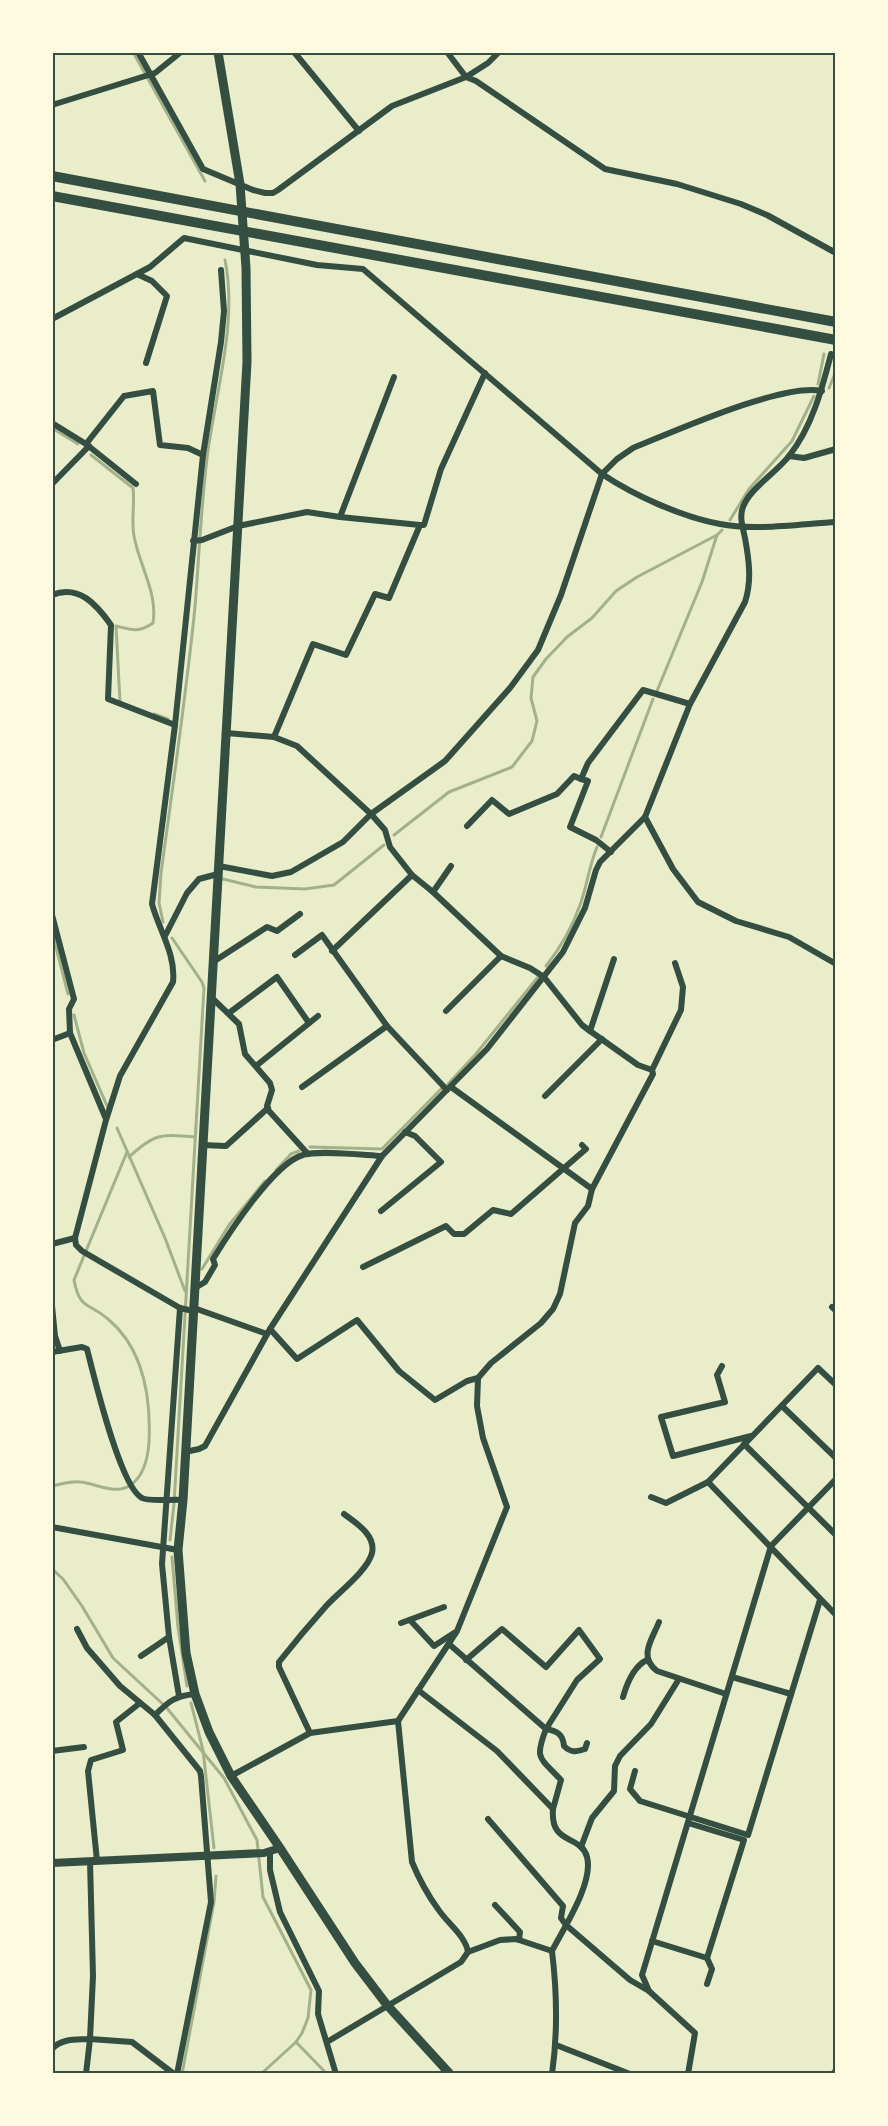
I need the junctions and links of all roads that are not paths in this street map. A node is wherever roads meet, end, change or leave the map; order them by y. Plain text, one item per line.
1 (138, 52) edge
2 (181, 52) edge
3 (218, 52) edge
4 (294, 52) edge
5 (447, 52) edge
6 (500, 52) edge
7 (147, 75) junction
8 (466, 77) junction
9 (52, 105) edge
10 (359, 130) junction
11 (52, 176) edge
12 (240, 184) junction
13 (52, 196) edge
14 (242, 212) junction
15 (243, 231) junction
16 (244, 250) junction
17 (836, 253) edge
18 (221, 270) dead end
19 (137, 274) junction
20 (52, 319) edge
21 (836, 321) edge
22 (836, 340) edge
23 (831, 354) dead end
24 (146, 363) dead end
25 (485, 373) junction
26 (394, 377) dead end
27 (822, 391) junction
28 (52, 423) edge
29 (88, 445) junction
30 (836, 449) edge
31 (203, 455) junction
32 (789, 456) junction
33 (602, 474) junction
34 (52, 484) edge
35 (136, 484) dead end
36 (340, 517) junction
37 (836, 522) edge
38 (420, 525) junction
39 (238, 526) junction
40 (742, 526) junction
41 (196, 541) junction
42 (52, 595) edge
43 (690, 704) junction
44 (175, 725) junction
45 (226, 733) junction
46 (274, 737) junction
47 (581, 779) junction
48 (370, 814) junction
49 (645, 817) junction
50 (467, 826) dead end
51 (611, 852) junction
52 (451, 866) dead end
53 (219, 870) junction
54 (412, 875) junction
55 (433, 892) junction
56 (300, 914) dead end
57 (52, 915) edge
58 (165, 936) junction
59 (332, 951) junction
60 (295, 955) dead end
61 (501, 956) junction
62 (614, 959) dead end
63 (213, 962) junction
64 (675, 963) dead end
65 (836, 964) edge
66 (544, 977) junction
67 (211, 997) junction
68 (447, 1011) dead end
69 (229, 1013) junction
70 (318, 1016) dead end
71 (309, 1023) junction
72 (387, 1026) junction
73 (590, 1031) junction
74 (70, 1033) junction
75 (602, 1039) junction
76 (52, 1040) edge
77 (256, 1066) junction
78 (652, 1070) junction
79 (302, 1087) dead end
80 (449, 1088) junction
81 (545, 1096) dead end
82 (268, 1108) junction
83 (106, 1120) junction
84 (405, 1132) junction
85 (202, 1145) junction
86 (582, 1145) dead end
87 (308, 1154) junction
88 (382, 1156) junction
89 (563, 1168) junction
90 (592, 1189) junction
91 (381, 1211) dead end
92 (75, 1238) junction
93 (52, 1244) edge
94 (363, 1267) dead end
95 (195, 1288) junction
96 (52, 1306) edge
97 (187, 1309) junction
98 (269, 1331) junction
99 (60, 1351) junction
100 (52, 1352) edge
101 (722, 1366) dead end
102 (478, 1378) junction
103 (836, 1385) edge
104 (782, 1406) junction
105 (753, 1435) junction
106 (744, 1444) junction
107 (185, 1452) junction
108 (836, 1458) edge
109 (836, 1479) edge
110 (708, 1482) junction
111 (651, 1497) dead end
112 (169, 1499) junction
113 (180, 1500) junction
114 (808, 1508) junction
115 (344, 1514) dead end
116 (52, 1527) edge
117 (836, 1535) edge
118 (771, 1546) junction
119 (165, 1547) junction
120 (178, 1550) junction
121 (820, 1600) junction
122 (444, 1607) dead end
123 (836, 1615) edge
124 (410, 1620) junction
125 (659, 1622) dead end
126 (401, 1623) dead end
127 (77, 1629) dead end
128 (457, 1631) junction
129 (168, 1637) junction
130 (449, 1644) junction
131 (141, 1656) dead end
132 (466, 1660) junction
133 (647, 1660) junction
134 (732, 1677) junction
135 (680, 1679) junction
136 (418, 1690) junction
137 (195, 1694) junction
138 (726, 1694) junction
139 (791, 1694) junction
140 (179, 1696) junction
141 (623, 1697) dead end
142 (140, 1703) junction
143 (156, 1714) junction
144 (398, 1721) junction
145 (546, 1729) junction
146 (310, 1733) junction
147 (587, 1743) dead end
148 (84, 1748) dead end
149 (52, 1751) edge
150 (635, 1771) dead end
151 (231, 1776) junction
152 (553, 1809) junction
153 (488, 1819) dead end
154 (689, 1820) junction
155 (581, 1846) junction
156 (280, 1848) junction
157 (267, 1852) junction
158 (208, 1855) junction
159 (93, 1861) junction
160 (52, 1863) edge
161 (495, 1905) dead end
162 (566, 1925) junction
163 (519, 1940) junction
164 (652, 1941) junction
165 (552, 1951) junction
166 (468, 1952) junction
167 (707, 1958) junction
168 (707, 1984) dead end
169 (650, 1991) junction
170 (387, 2005) junction
171 (90, 2039) junction
172 (327, 2042) junction
173 (556, 2045) junction
174 (52, 2049) edge
175 (86, 2073) edge
176 (175, 2073) edge
177 (336, 2073) edge
178 (450, 2073) edge
179 (552, 2073) edge
180 (630, 2073) edge
181 (688, 2073) edge

1 - 7 street
2 - 7 street
3 - 12 main road
4 - 10 street
5 - 8 street
6 - 8 street
7 - 9 street
7 - 12 street
8 - 10 street
8 - 17 street
10 - 12 street
11 - 14 highway
12 - 14 main road
13 - 15 highway
14 - 15 main road
14 - 21 highway
15 - 16 main road
15 - 22 highway
16 - 19 street
16 - 25 street
16 - 39 main road
18 - 31 street
19 - 20 street
19 - 24 street
23 - 27 street
25 - 33 street
25 - 38 street
26 - 36 street
27 - 32 street
27 - 33 street
28 - 29 street
29 - 31 street
29 - 34 street
29 - 35 street
30 - 32 street
31 - 41 street
32 - 40 street
33 - 40 street
33 - 48 street
36 - 38 street
36 - 39 street
37 - 40 street
38 - 46 street
39 - 41 street
39 - 45 main road
40 - 43 street
41 - 44 street
42 - 44 street
43 - 47 street
43 - 49 street
44 - 58 street
45 - 46 street
45 - 53 main road
46 - 48 street
47 - 50 street
47 - 51 street
48 - 53 street
48 - 54 street
49 - 51 street
49 - 65 street
51 - 66 street
52 - 55 street
53 - 58 street
53 - 63 main road
54 - 55 street
54 - 59 street
55 - 61 street
56 - 63 street
57 - 74 street
58 - 83 street
59 - 60 street
59 - 72 street
61 - 66 street
61 - 68 street
62 - 73 street
63 - 67 main road
64 - 78 street
66 - 73 street
66 - 80 street
67 - 69 street
67 - 85 main road
69 - 71 street
69 - 77 street
70 - 71 street
71 - 77 street
72 - 79 street
72 - 80 street
73 - 75 street
74 - 76 street
74 - 83 street
75 - 78 street
75 - 81 street
77 - 82 street
78 - 90 street
80 - 84 street
80 - 89 street
82 - 85 street
82 - 87 street
83 - 92 street
84 - 88 street
84 - 91 street
85 - 95 main road
86 - 89 street
87 - 88 street
87 - 95 street
88 - 98 street
89 - 90 street
89 - 94 street
90 - 102 street
92 - 93 street
92 - 97 street
95 - 97 main road
96 - 99 street
97 - 98 street
97 - 107 main road
97 - 112 street
98 - 102 street
98 - 107 street
99 - 100 street
99 - 112 street
101 - 105 street
102 - 128 street
103 - 104 street
104 - 105 street
104 - 108 street
105 - 106 street
106 - 110 street
106 - 114 street
107 - 113 main road
109 - 114 street
110 - 111 street
110 - 118 street
112 - 113 street
112 - 119 street
113 - 120 main road
114 - 117 street
114 - 118 street
115 - 146 street
116 - 119 street
118 - 121 street
118 - 134 street
119 - 120 street
119 - 129 street
120 - 137 main road
121 - 123 street
121 - 139 street
122 - 124 street
124 - 126 street
124 - 128 street
125 - 133 street
127 - 142 street
128 - 130 street
129 - 131 street
129 - 140 street
130 - 132 street
130 - 136 street
132 - 145 street
132 - 145 street
133 - 135 street
133 - 141 street
134 - 138 street
134 - 139 street
135 - 138 street
135 - 155 street
136 - 144 street
136 - 152 street
137 - 140 street
137 - 151 main road
138 - 154 street
139 - 154 street
140 - 143 street
142 - 143 street
142 - 159 street
143 - 158 street
144 - 146 street
144 - 166 street
145 - 147 street
145 - 152 street
146 - 151 street
148 - 149 street
150 - 154 street
151 - 156 main road
152 - 155 street
153 - 162 street
154 - 164 street
154 - 167 street
155 - 162 street
156 - 157 main road
156 - 170 main road
157 - 158 main road
157 - 172 street
158 - 159 main road
158 - 176 street
159 - 160 main road
159 - 171 street
161 - 163 street
162 - 165 street
162 - 169 street
163 - 165 street
163 - 166 street
164 - 167 street
164 - 169 street
165 - 173 street
166 - 170 street
167 - 168 street
169 - 181 street
170 - 172 street
170 - 178 main road
171 - 174 street
171 - 175 street
171 - 176 street
172 - 177 street
173 - 179 street
173 - 180 street

